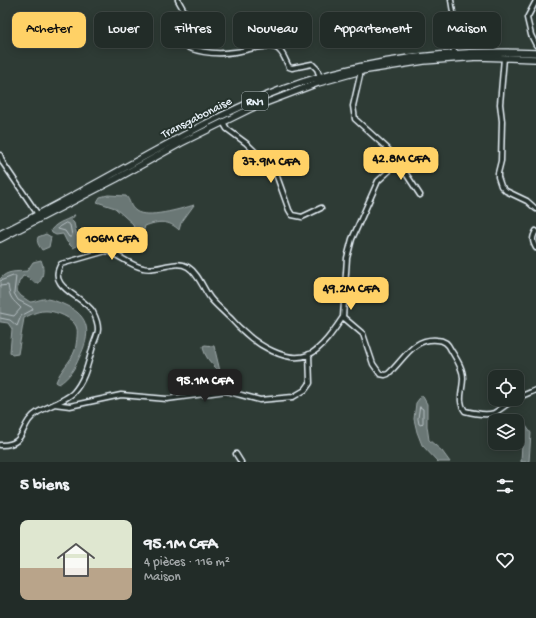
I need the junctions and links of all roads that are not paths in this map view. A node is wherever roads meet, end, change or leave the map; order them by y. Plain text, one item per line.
1 (178, 0) edge
2 (451, 0) edge
3 (536, 1) edge
4 (536, 44) edge
5 (453, 53) junction
6 (536, 53) edge
7 (504, 58) junction
8 (536, 59) edge
9 (361, 71) junction
10 (320, 77) junction
11 (223, 122) junction
12 (0, 155) edge
13 (395, 157) junction
14 (420, 195) dead end
15 (320, 208) dead end
16 (536, 209) edge
17 (39, 216) junction
18 (536, 231) edge
19 (0, 234) edge
20 (0, 239) edge
21 (536, 248) edge
22 (343, 317) junction
23 (309, 354) junction
24 (536, 390) edge
25 (524, 395) edge
26 (53, 404) junction
27 (503, 406) edge
28 (0, 445) edge
29 (236, 454) dead end
30 (241, 462) edge

1 - 10 street
2 - 5 street
3 - 4 street
5 - 6 highway, Transgabonaise / RN1
5 - 10 highway, Transgabonaise / RN1
7 - 8 highway, Transgabonaise / RN1
7 - 9 highway, Transgabonaise / RN1
7 - 16 street
9 - 11 highway, Transgabonaise / RN1
9 - 13 street
10 - 17 highway, Transgabonaise / RN1
11 - 15 street
11 - 17 highway, Transgabonaise / RN1
12 - 17 street
13 - 14 street
13 - 22 street
17 - 19 highway, Transgabonaise / RN1
17 - 20 highway, Transgabonaise / RN1
18 - 21 street
22 - 23 street
22 - 27 street
23 - 26 street
23 - 26 street
24 - 25 street
26 - 28 street
29 - 30 street

